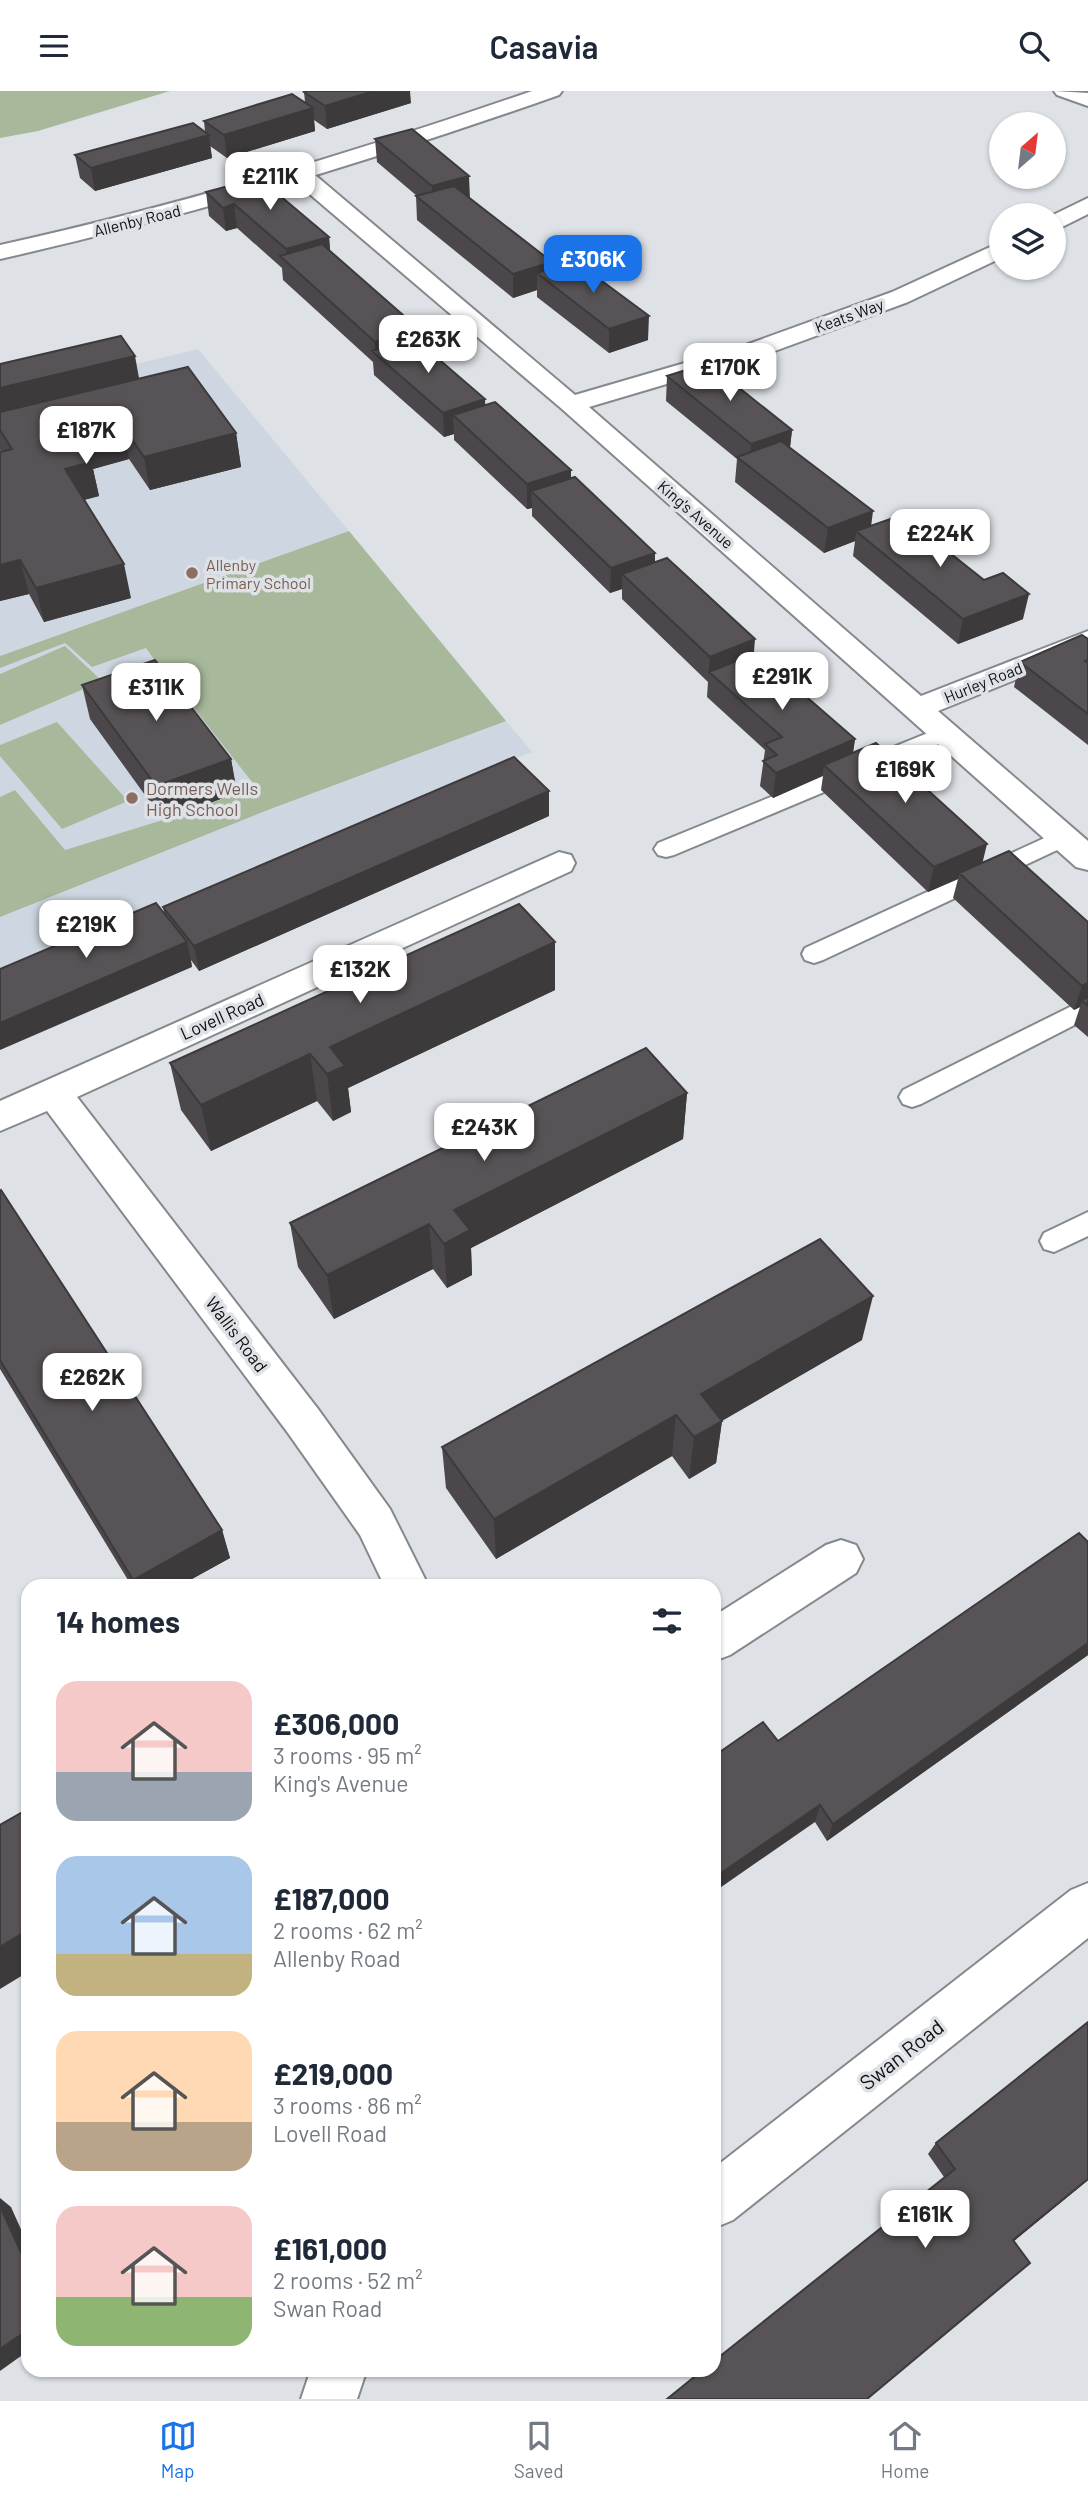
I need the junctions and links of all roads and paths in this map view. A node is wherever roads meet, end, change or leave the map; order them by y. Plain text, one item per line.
1 (552, 91) edge
2 (1064, 91) edge
3 (1088, 100) edge
4 (300, 174) junction
5 (1088, 205) edge
6 (1066, 217) edge
7 (0, 252) edge
8 (989, 255) edge
9 (571, 404) junction
10 (1088, 640) edge
11 (917, 708) junction
12 (945, 733) junction
13 (1062, 838) junction
14 (666, 849) dead end
15 (1088, 859) edge
16 (559, 863) dead end
17 (814, 954) dead end
18 (1088, 1007) edge
19 (53, 1092) junction
20 (912, 1097) dead end
21 (0, 1117) edge
22 (1088, 1223) edge
23 (1054, 1241) dead end
24 (841, 1559) dead end
25 (403, 1579) edge
26 (721, 1636) edge
27 (1088, 1907) edge
28 (721, 2195) edge
29 (336, 2377) edge
30 (329, 2399) edge

1 - 4 street, Allenby Road
2 - 3 street
4 - 7 street, Allenby Road
4 - 9 street, King's Avenue
5 - 6 street
8 - 9 street, Keats Way
9 - 11 street, King's Avenue
10 - 11 street, Hurley Road
11 - 12 street, King's Avenue
12 - 13 street, King's Avenue
12 - 14 lane
13 - 15 street, King's Avenue
13 - 17 lane
16 - 19 street, Lovell Road
18 - 20 lane
19 - 21 street, Lovell Road
19 - 25 street, Wallis Road
22 - 23 lane
24 - 26 street
27 - 28 street, Swan Road
29 - 30 street

